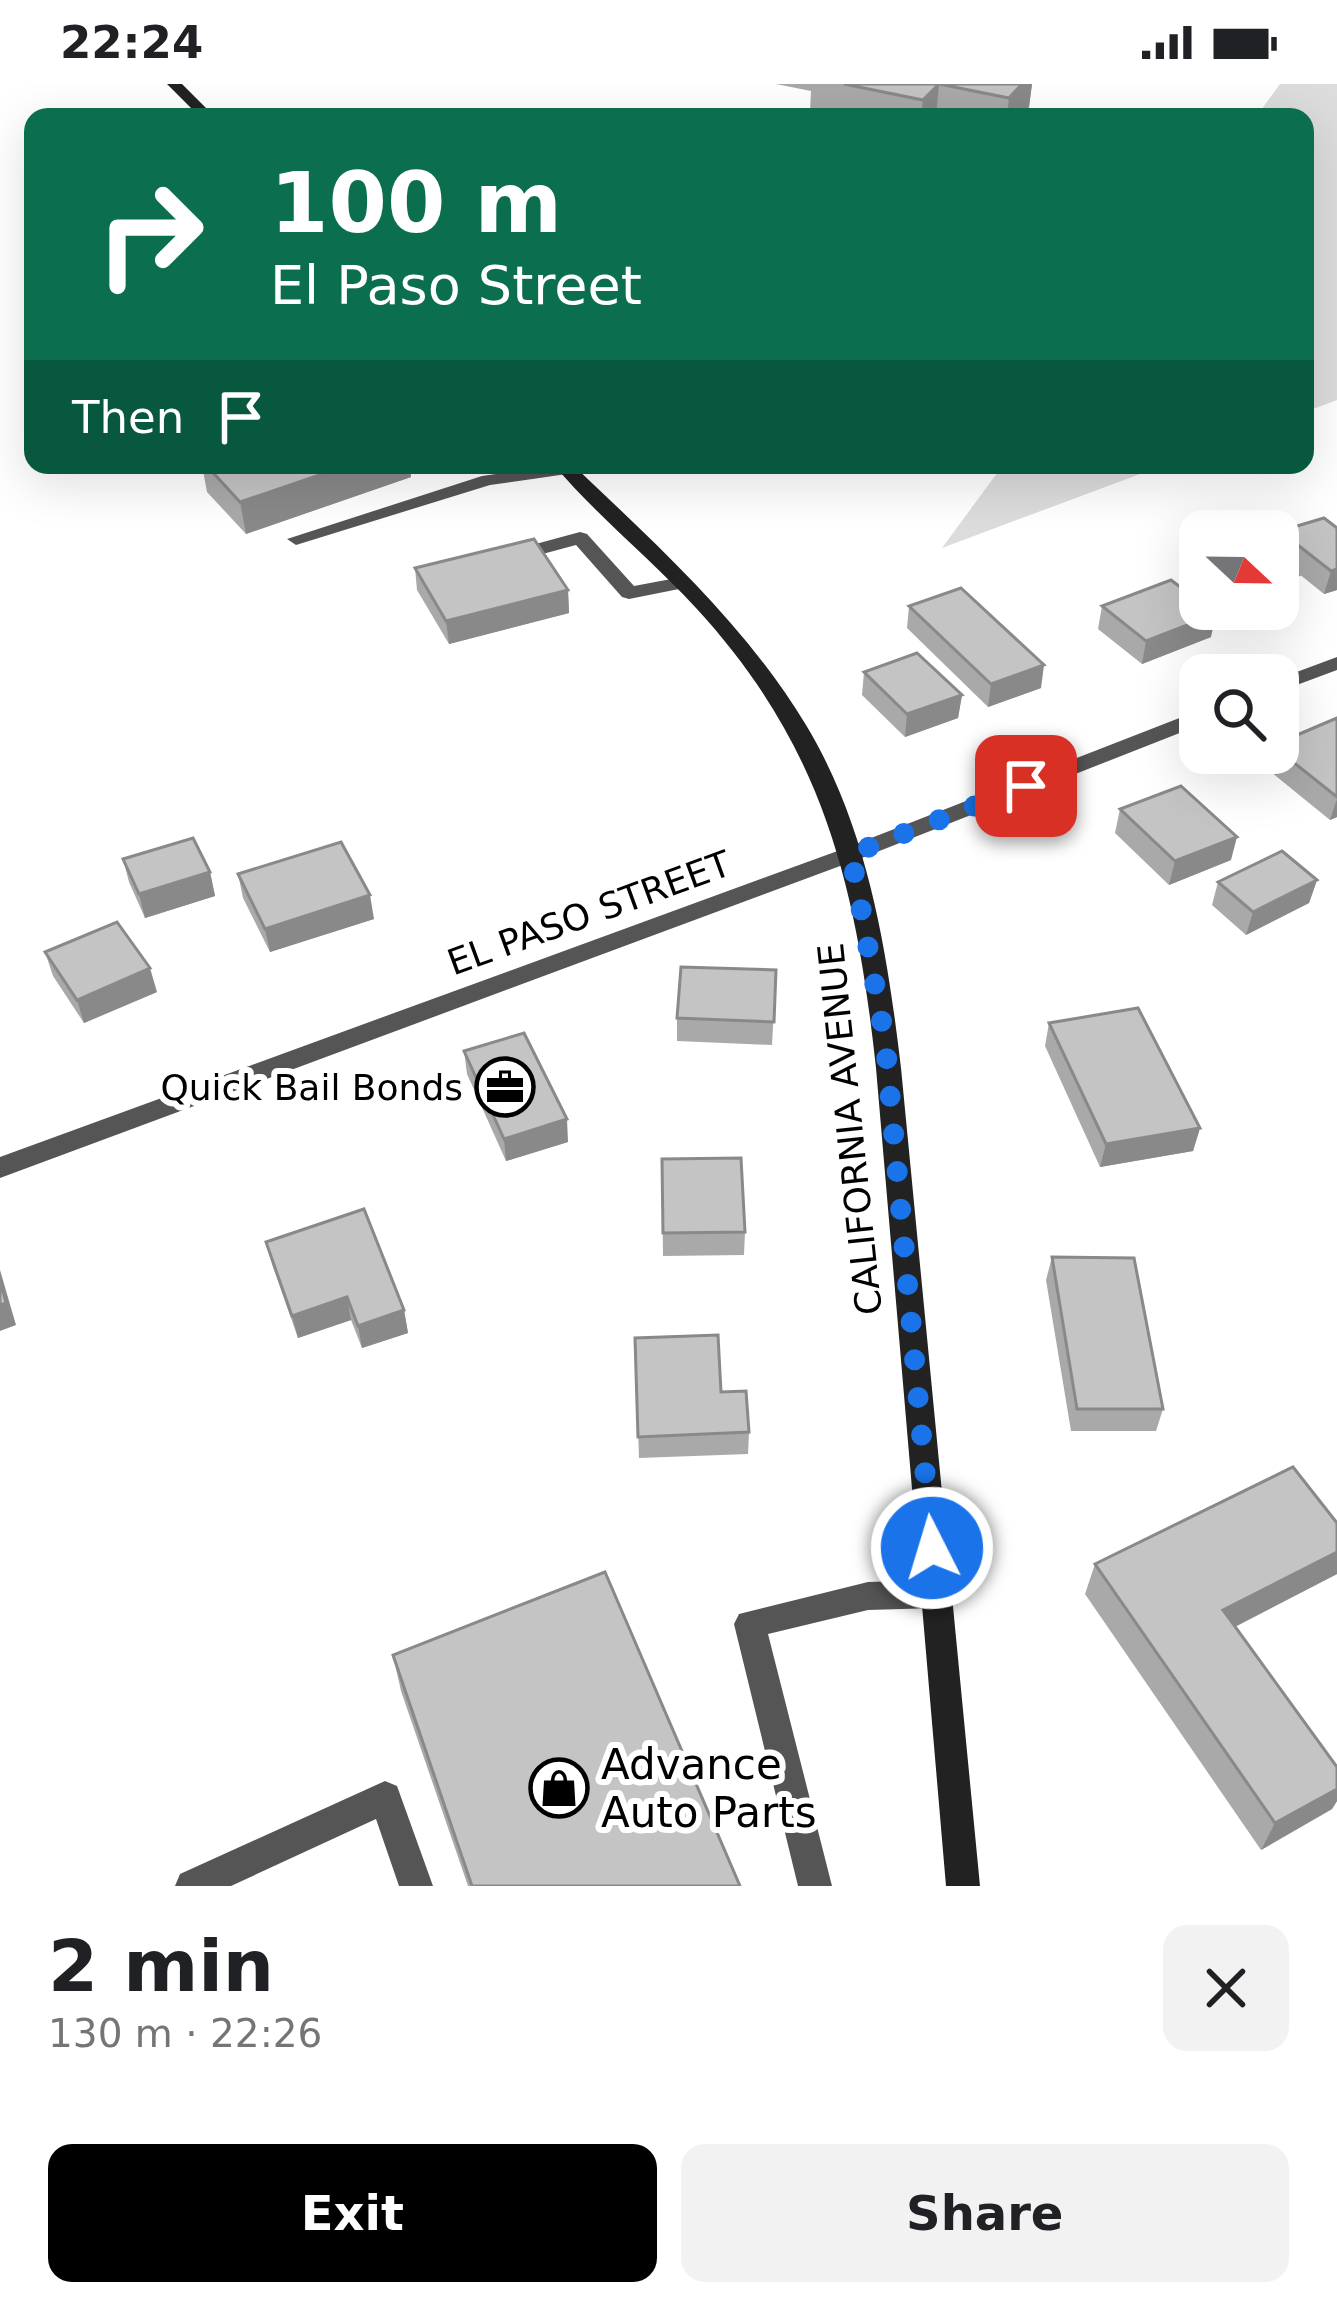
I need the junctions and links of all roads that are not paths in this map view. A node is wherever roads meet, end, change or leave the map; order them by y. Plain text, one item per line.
1 (174, 84) edge
2 (199, 108) edge
3 (475, 474) edge
4 (572, 474) edge
5 (296, 538) dead end
6 (494, 561) edge
7 (682, 583) junction
8 (1337, 663) edge
9 (1299, 678) edge
10 (1179, 725) edge
11 (851, 854) junction
12 (0, 1168) edge
13 (936, 1594) junction
14 (191, 1886) edge
15 (416, 1886) edge
16 (815, 1886) edge
17 (963, 1886) edge

1 - 2 main road
3 - 5 street
4 - 7 main road, CALIFORNIA AVENUE
6 - 7 street
7 - 11 main road, CALIFORNIA AVENUE
8 - 9 street
10 - 11 street, EL PASO STREET
11 - 12 street, EL PASO STREET
11 - 13 main road, CALIFORNIA AVENUE
13 - 16 street
13 - 17 main road, CALIFORNIA AVENUE
14 - 15 street

